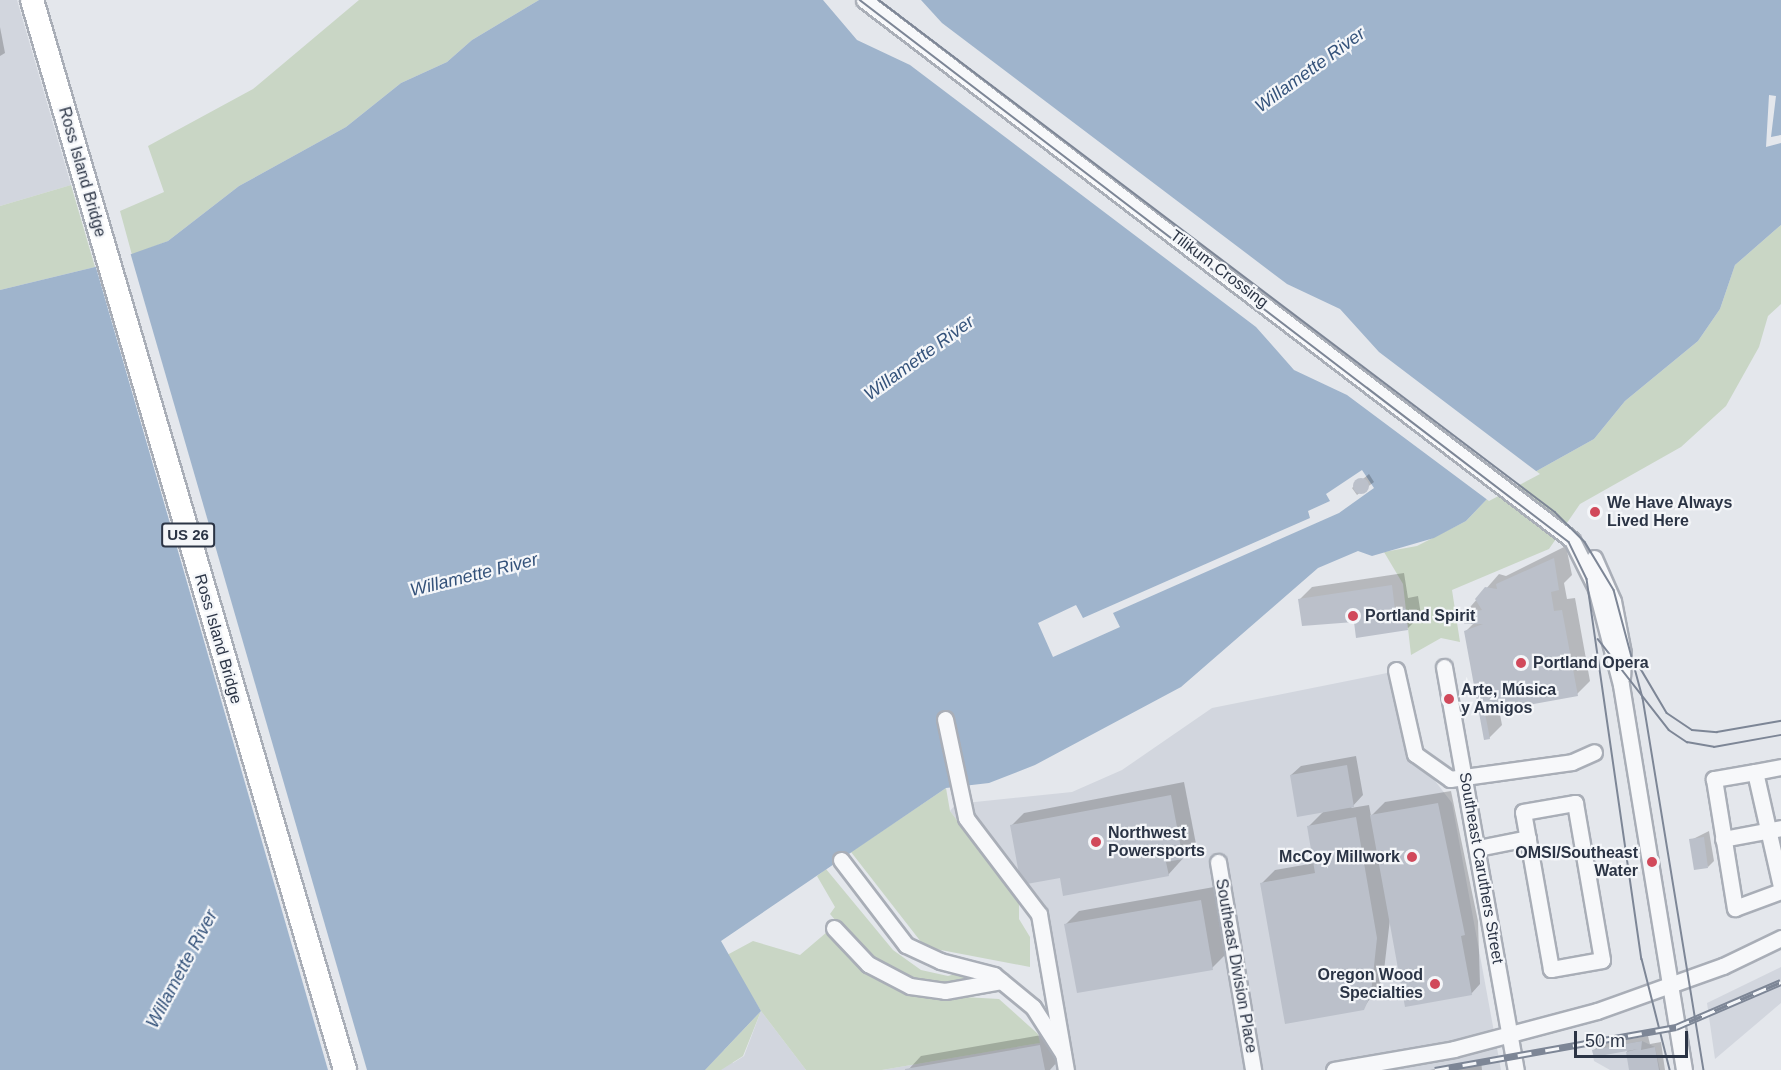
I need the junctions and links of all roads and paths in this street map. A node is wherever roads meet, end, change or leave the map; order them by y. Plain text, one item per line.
1 (32, 0) edge
2 (864, 0) edge
3 (874, 0) edge
4 (1574, 538) junction
5 (1444, 667) dead end
6 (1396, 670) dead end
7 (945, 719) dead end
8 (1594, 752) dead end
9 (1781, 767) edge
10 (1755, 772) junction
11 (1464, 776) junction
12 (1773, 829) edge
13 (1527, 834) junction
14 (1723, 839) junction
15 (1477, 843) junction
16 (842, 860) dead end
17 (1218, 862) dead end
18 (1781, 888) edge
19 (834, 928) dead end
20 (1781, 938) edge
21 (1001, 981) junction
22 (1669, 986) junction
23 (1509, 1033) junction
24 (1063, 1054) junction
25 (345, 1070) edge
26 (1066, 1070) edge
27 (1253, 1070) edge
28 (1334, 1070) edge
29 (1516, 1070) edge
30 (1684, 1070) edge

1 - 25 highway, Ross Island Bridge / US 26
2 - 4 street, Tilikum Crossing
3 - 4 street, Tilikum Crossing
4 - 22 street
5 - 11 street, Southeast Caruthers Street
6 - 11 street
7 - 24 street
8 - 11 street
9 - 10 street
10 - 12 street
10 - 14 street
11 - 15 street, Southeast Caruthers Street
12 - 14 street
12 - 18 street
13 - 13 street
13 - 15 street
14 - 18 street
15 - 23 street, Southeast Caruthers Street
16 - 21 street
17 - 27 street, Southeast Division Place
19 - 21 street
20 - 22 street
21 - 24 street
22 - 23 street
22 - 30 street
23 - 28 street
23 - 29 street, Southeast Caruthers Street
24 - 26 street

